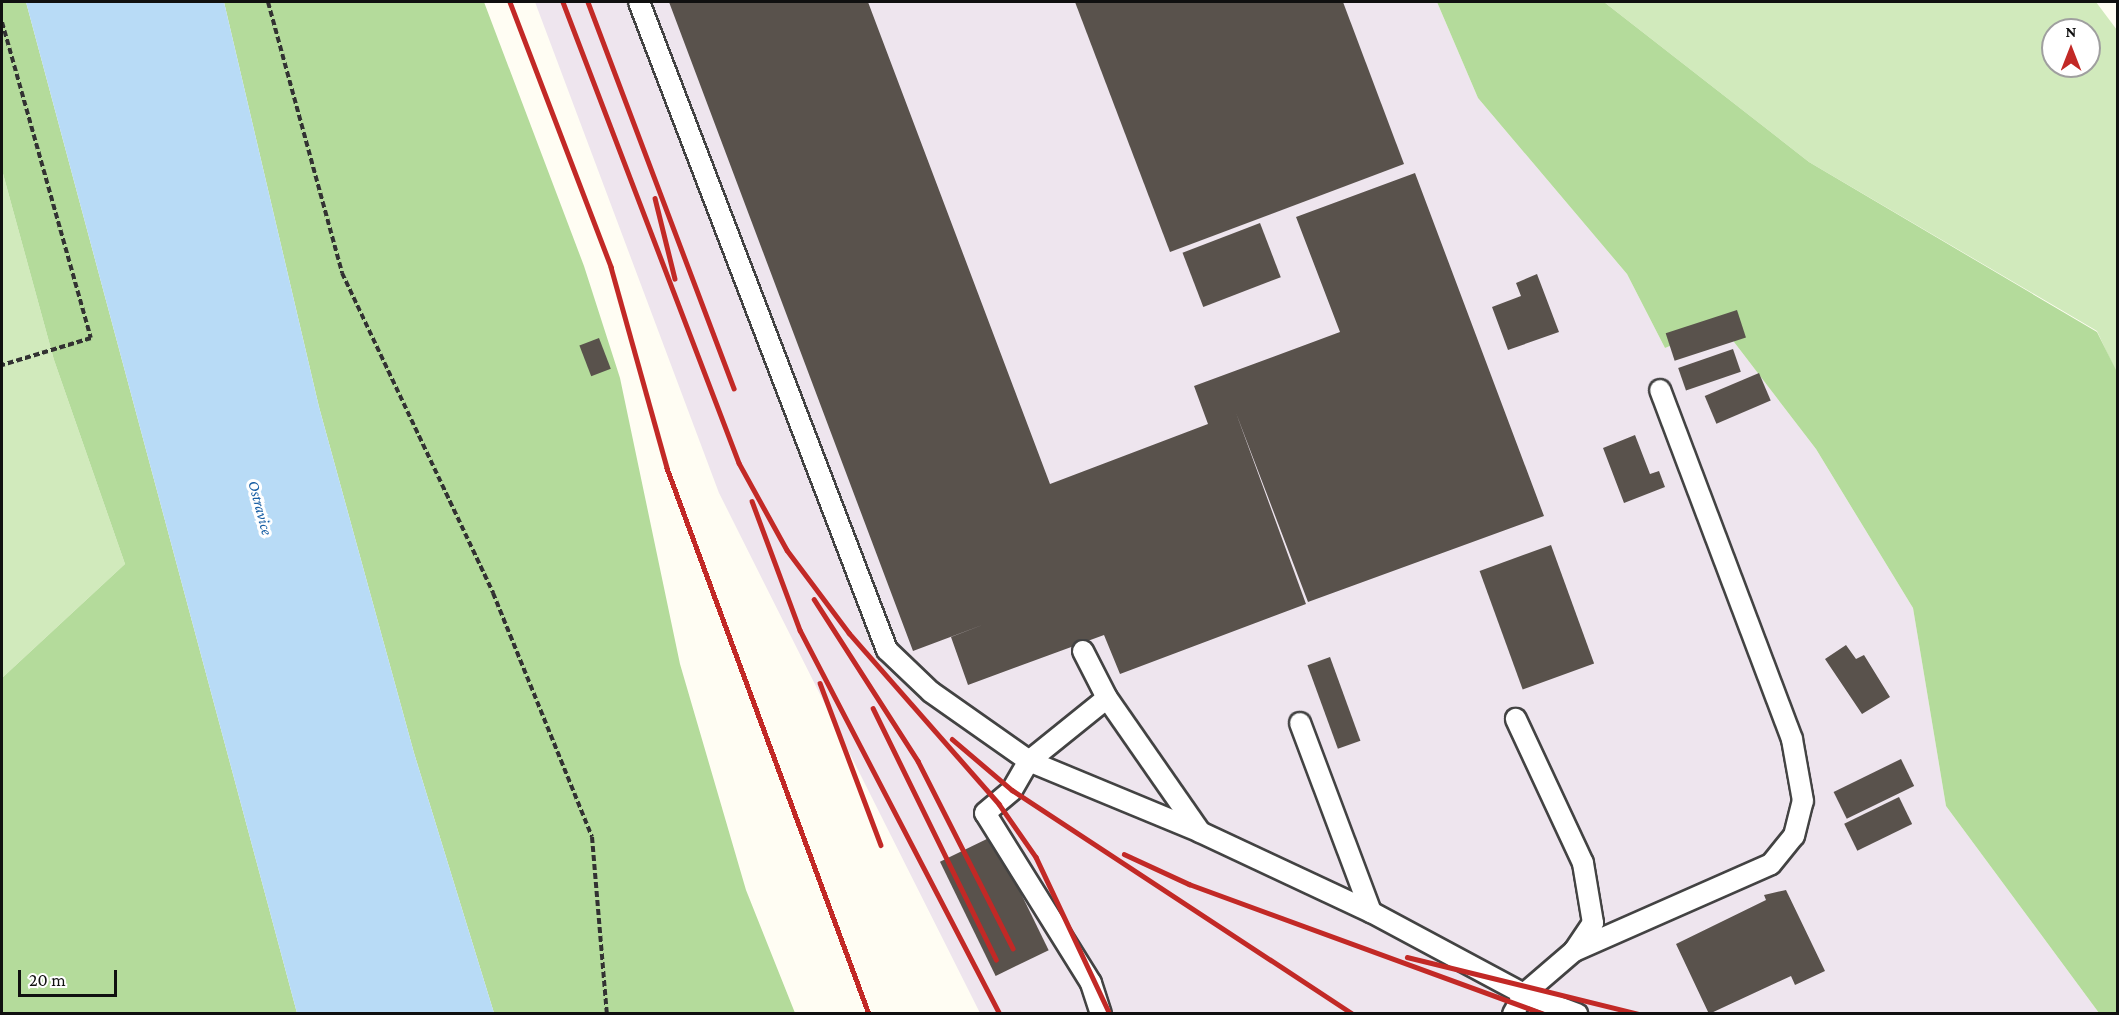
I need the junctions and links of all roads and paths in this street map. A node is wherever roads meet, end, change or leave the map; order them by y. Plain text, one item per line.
1 (268, 2) edge
2 (639, 2) edge
3 (2, 22) edge
4 (2, 364) edge
5 (1660, 390) dead end
6 (1083, 651) dead end
7 (1107, 698) junction
8 (1516, 719) dead end
9 (1300, 723) dead end
10 (1029, 761) junction
11 (1200, 832) junction
12 (1371, 912) junction
13 (1574, 951) junction
14 (1524, 994) junction
15 (607, 1014) edge
16 (1101, 1014) edge
17 (1513, 1014) edge
18 (1577, 1014) edge

1 - 15 path
2 - 10 lane
3 - 4 path
5 - 13 lane
6 - 7 lane
7 - 10 lane
7 - 11 lane
8 - 13 lane
9 - 12 lane
10 - 11 lane
10 - 16 lane
11 - 12 lane
12 - 14 lane
13 - 14 lane
14 - 17 lane
14 - 18 lane

